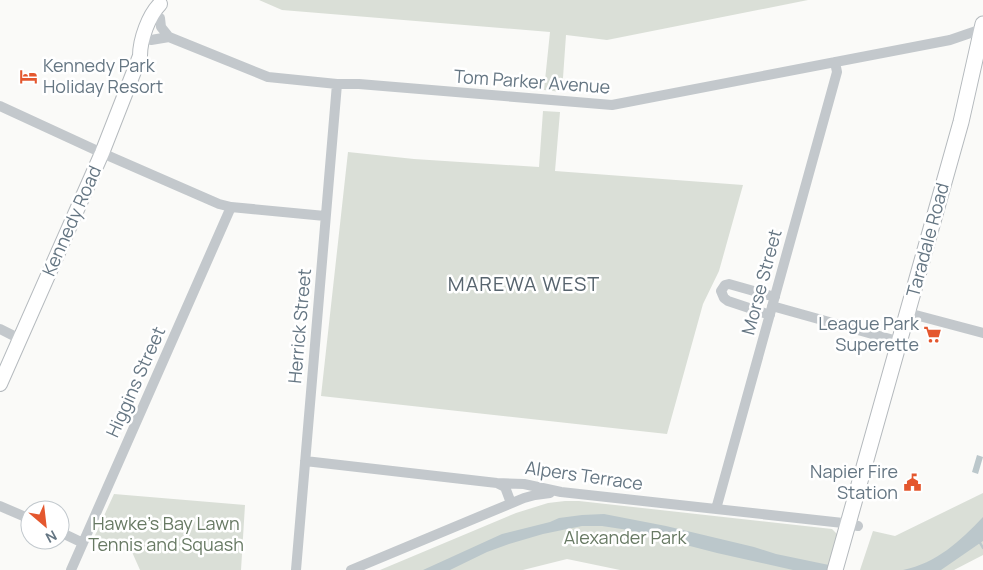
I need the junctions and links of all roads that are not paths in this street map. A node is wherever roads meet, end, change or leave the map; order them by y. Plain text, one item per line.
1 (161, 7) edge
2 (982, 26) edge
3 (169, 37) junction
4 (955, 39) junction
5 (151, 40) junction
6 (140, 56) junction
7 (835, 62) junction
8 (979, 62) edge
9 (337, 84) junction
10 (0, 106) edge
11 (102, 153) junction
12 (231, 207) junction
13 (325, 216) junction
14 (772, 306) junction
15 (912, 314) junction
16 (0, 330) edge
17 (983, 332) edge
18 (20, 339) junction
19 (904, 342) junction
20 (0, 384) edge
21 (305, 461) junction
22 (497, 482) junction
23 (561, 492) junction
24 (512, 503) junction
25 (0, 506) edge
26 (716, 509) junction
27 (20, 515) edge
28 (853, 525) junction
29 (70, 537) edge
30 (83, 543) junction
31 (71, 570) edge
32 (296, 570) edge
33 (351, 570) edge
34 (835, 570) edge
35 (846, 570) edge

1 - 3 street
1 - 5 main road, Kennedy Road
1 - 6 main road, Kennedy Road
2 - 4 street, Tom Parker Avenue
2 - 8 highway, Taradale Road
3 - 5 street
3 - 9 street, Tom Parker Avenue
4 - 7 street, Tom Parker Avenue
4 - 8 street
5 - 6 main road, Kennedy Road
6 - 11 main road, Kennedy Road
7 - 9 street, Tom Parker Avenue
7 - 14 street, Morse Street
8 - 15 highway, Taradale Road
9 - 13 street, Herrick Street
10 - 11 street
11 - 12 street
11 - 18 main road, Kennedy Road
12 - 13 street
12 - 30 street, Higgins Street
13 - 21 street, Herrick Street
14 - 19 street
14 - 26 street, Morse Street
15 - 17 street
15 - 19 highway, Taradale Road
16 - 18 street
18 - 20 main road, Kennedy Road
19 - 28 highway, Taradale Road
21 - 22 street, Alpers Terrace
21 - 32 street, Herrick Street
22 - 23 street, Alpers Terrace
22 - 24 street
23 - 24 street
23 - 26 street, Alpers Terrace
24 - 33 street
25 - 27 street
26 - 28 street, Alpers Terrace
28 - 34 highway, Taradale Road
28 - 35 highway, Taradale Road
29 - 30 street
30 - 31 street, Higgins Street

